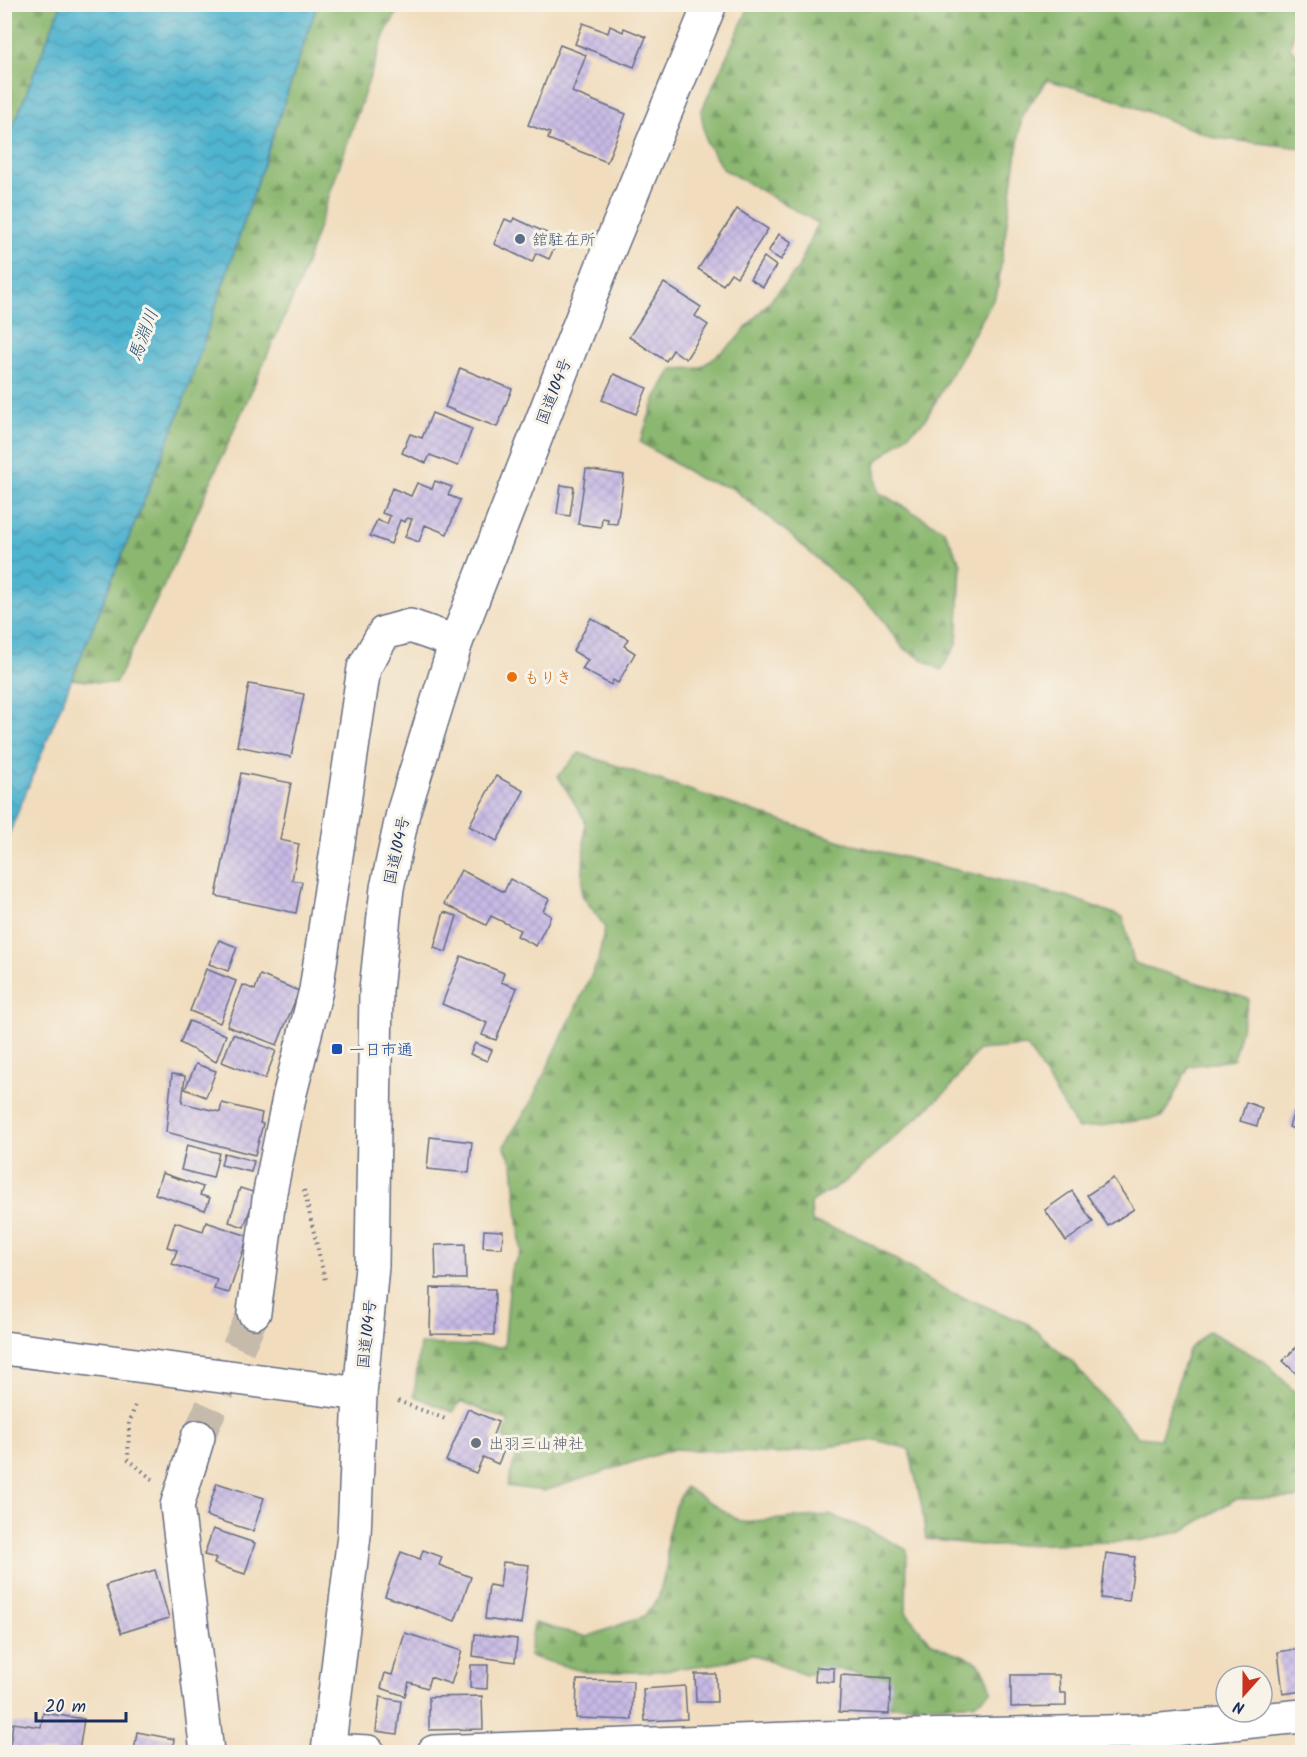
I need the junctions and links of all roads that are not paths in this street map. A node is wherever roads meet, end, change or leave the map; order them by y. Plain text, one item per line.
1 (710, 4) edge
2 (456, 642) junction
3 (254, 1312) tunnel mouth
4 (4, 1348) edge
5 (360, 1394) junction
6 (198, 1437) tunnel mouth
7 (1302, 1716) edge
8 (329, 1751) edge
9 (207, 1752) edge
10 (368, 1752) edge
11 (434, 1752) edge

1 - 2 main road, 国道104号
2 - 3 main road
2 - 5 main road, 国道104号
4 - 5 main road
5 - 8 main road, 国道104号
6 - 9 main road
7 - 11 main road
8 - 10 main road

